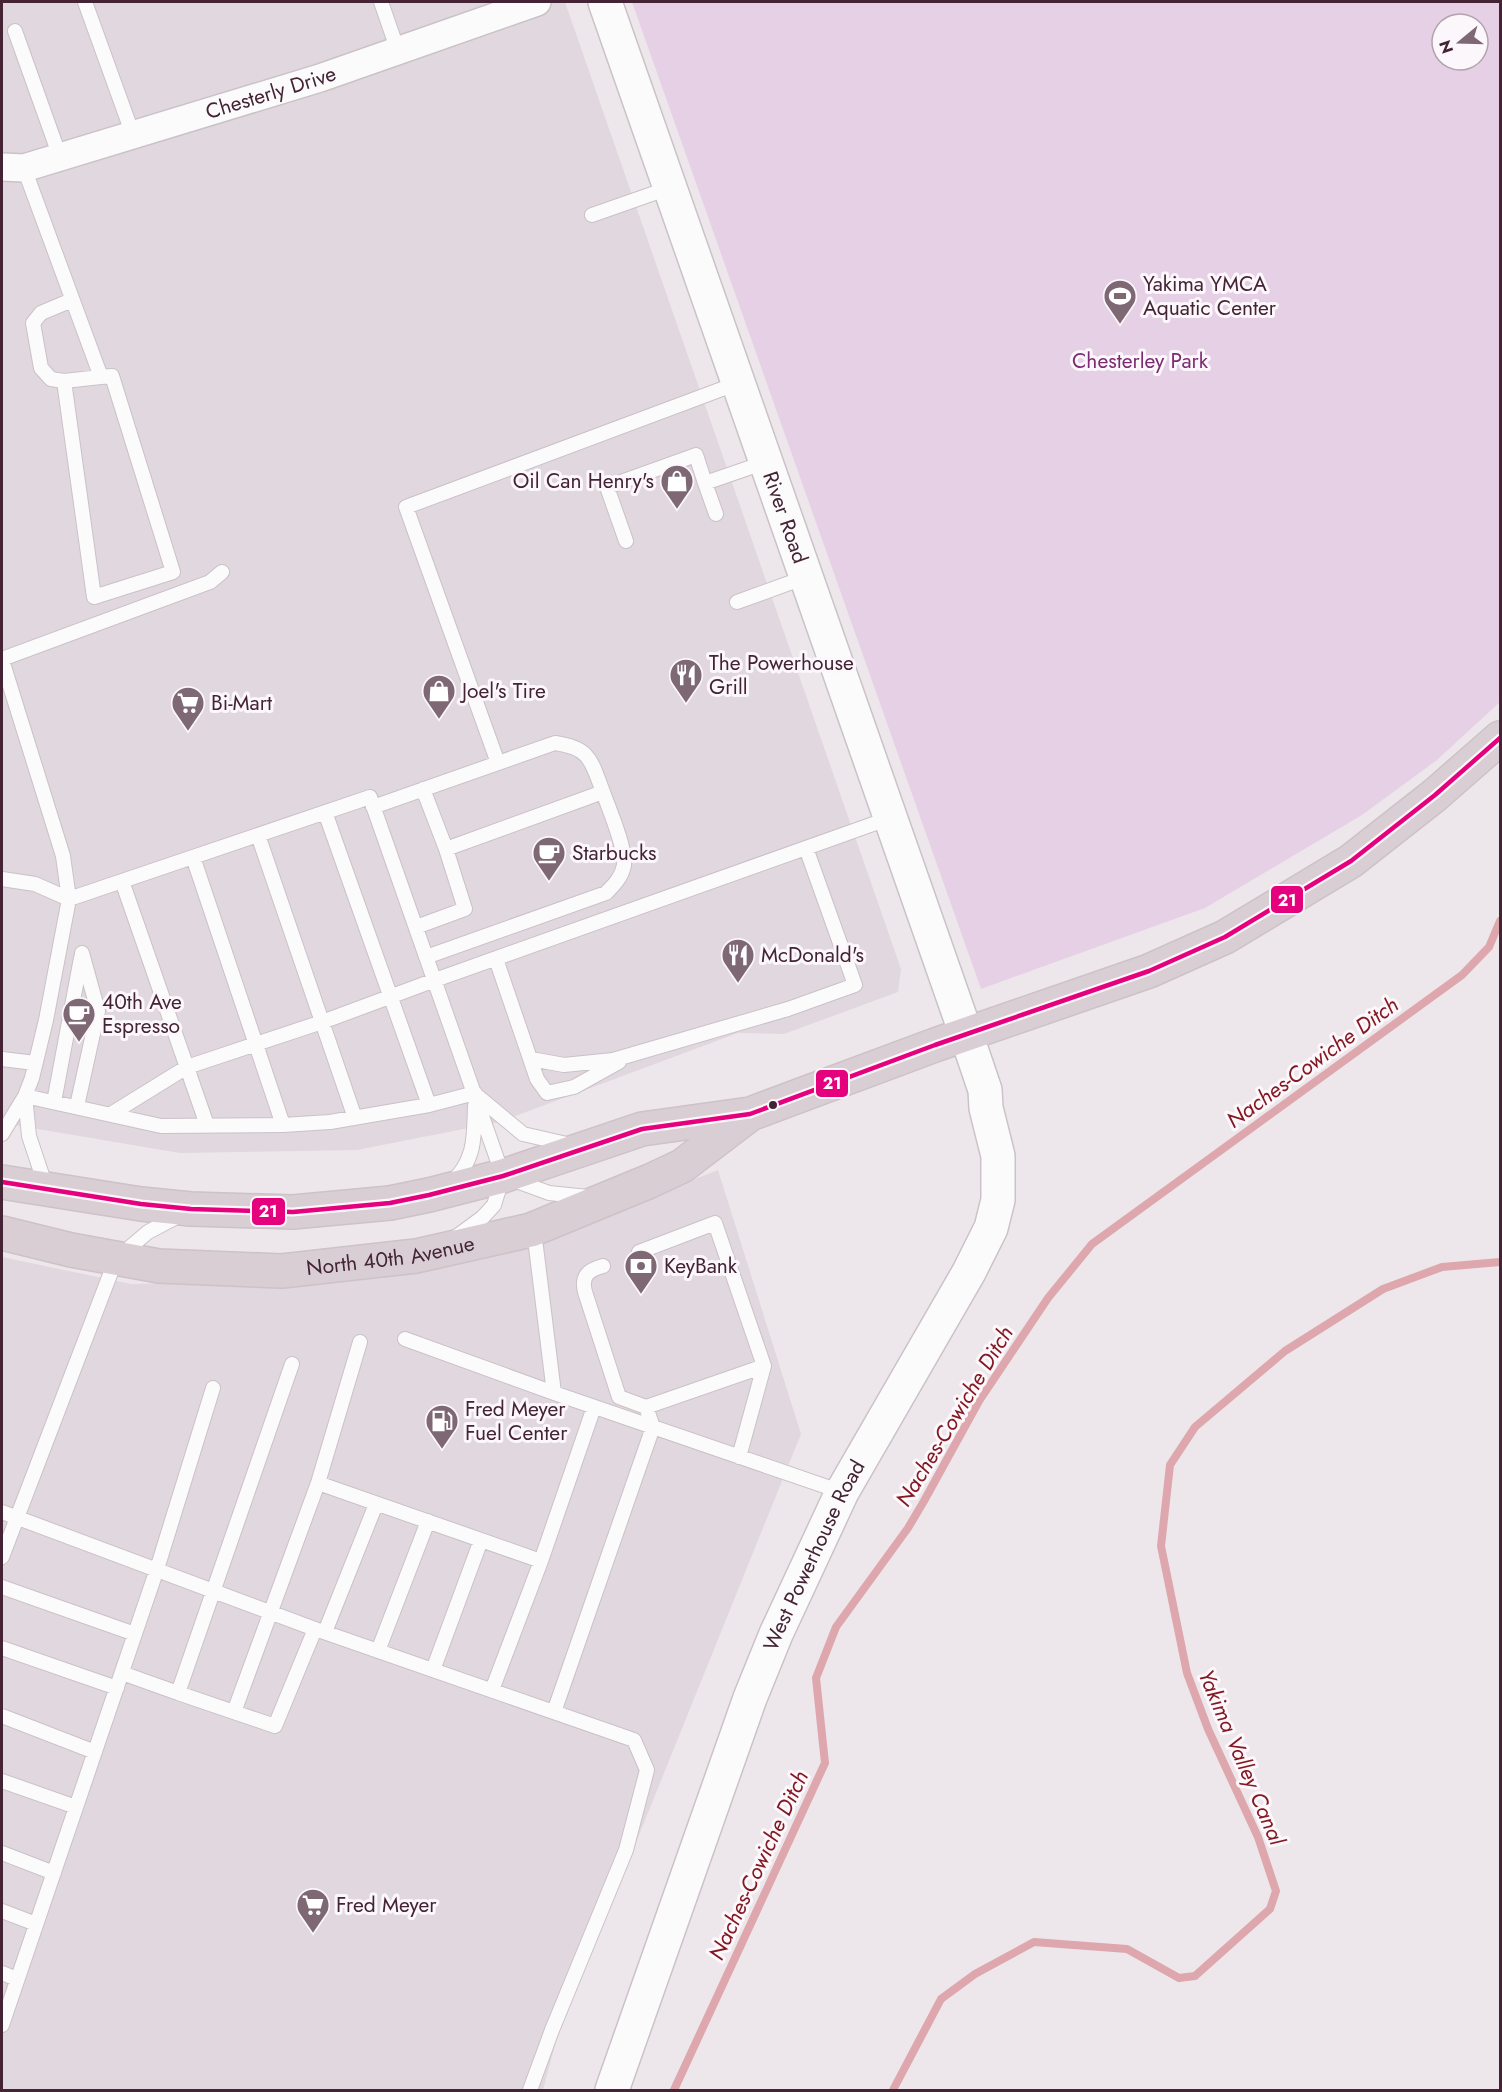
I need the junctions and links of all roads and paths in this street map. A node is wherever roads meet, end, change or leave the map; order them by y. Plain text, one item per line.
1 (85, 2) edge
2 (381, 2) edge
3 (531, 2) edge
4 (605, 2) edge
5 (15, 31) dead end
6 (398, 51) junction
7 (133, 135) junction
8 (60, 157) junction
9 (13, 167) edge
10 (670, 188) junction
11 (592, 215) dead end
12 (72, 300) junction
13 (101, 377) junction
14 (64, 381) junction
15 (738, 383) junction
16 (766, 462) junction
17 (705, 483) junction
18 (716, 514) dead end
19 (627, 541) dead end
20 (222, 572) dead end
21 (806, 577) junction
22 (737, 602) dead end
23 (2, 660) edge
24 (1500, 738) edge
25 (498, 763) junction
26 (423, 789) junction
27 (603, 792) junction
28 (373, 807) junction
29 (325, 812) junction
30 (891, 818) junction
31 (258, 835) junction
32 (806, 848) junction
33 (446, 849) junction
34 (193, 857) junction
35 (2, 879) edge
36 (122, 881) junction
37 (69, 899) junction
38 (416, 927) junction
39 (426, 957) junction
40 (496, 958) junction
41 (435, 980) junction
42 (391, 998) junction
43 (322, 1022) junction
44 (966, 1034) junction
45 (256, 1044) junction
46 (629, 1056) junction
47 (2, 1059) edge
48 (531, 1059) junction
49 (35, 1063) junction
50 (187, 1067) junction
51 (475, 1094) junction
52 (25, 1096) junction
53 (54, 1102) junction
54 (429, 1105) junction
55 (77, 1106) junction
56 (111, 1114) junction
57 (750, 1114) junction
58 (355, 1118) junction
59 (207, 1125) junction
60 (283, 1125) junction
61 (2, 1134) edge
62 (585, 1148) junction
63 (503, 1176) junction
64 (2, 1182) edge
65 (47, 1190) junction
66 (618, 1194) junction
67 (429, 1196) junction
68 (191, 1209) junction
69 (531, 1230) junction
70 (2, 1233) edge
71 (639, 1252) dead end
72 (416, 1256) junction
73 (116, 1259) junction
74 (603, 1266) dead end
75 (405, 1339) dead end
76 (360, 1342) dead end
77 (292, 1364) dead end
78 (764, 1366) junction
79 (213, 1388) dead end
80 (554, 1393) junction
81 (594, 1407) junction
82 (646, 1407) junction
83 (653, 1427) junction
84 (739, 1457) junction
85 (318, 1483) junction
86 (843, 1492) junction
87 (376, 1504) junction
88 (2, 1512) edge
89 (16, 1516) junction
90 (428, 1521) junction
91 (481, 1540) junction
92 (2, 1557) edge
93 (542, 1561) junction
94 (158, 1569) junction
95 (2, 1587) edge
96 (214, 1591) junction
97 (271, 1612) junction
98 (320, 1631) junction
99 (135, 1634) junction
100 (2, 1648) edge
101 (378, 1651) junction
102 (433, 1670) junction
103 (122, 1673) junction
104 (117, 1688) junction
105 (492, 1690) junction
106 (178, 1693) junction
107 (234, 1712) junction
108 (555, 1712) junction
109 (2, 1716) edge
110 (95, 1752) junction
111 (2, 1781) edge
112 (76, 1807) junction
113 (2, 1853) edge
114 (54, 1873) junction
115 (2, 1911) edge
116 (36, 1924) junction
117 (2, 1973) edge
118 (17, 1979) junction
119 (2, 2025) edge
120 (530, 2091) edge
121 (612, 2091) edge

1 - 7 lane
2 - 6 lane
3 - 6 street, Chesterly Drive
4 - 10 main road, River Road
5 - 8 lane
6 - 7 street, Chesterly Drive
7 - 8 street, Chesterly Drive
8 - 9 street, Chesterly Drive
9 - 12 lane
10 - 11 lane
10 - 15 main road, River Road
12 - 13 lane
12 - 14 lane
13 - 14 lane
13 - 14 lane
15 - 16 main road, River Road
15 - 25 lane
16 - 17 lane
16 - 21 main road, River Road
17 - 18 lane
17 - 19 lane
20 - 23 lane
21 - 22 lane
21 - 30 main road, River Road
23 - 37 lane
24 - 44 main road, North 40th Avenue
25 - 26 lane
25 - 27 lane
26 - 28 lane
26 - 33 lane
27 - 33 lane
27 - 39 lane
28 - 29 lane
28 - 38 lane
29 - 31 lane
29 - 42 lane
30 - 32 lane
30 - 44 main road, River Road
31 - 34 lane
31 - 43 lane
32 - 40 lane
32 - 46 lane
33 - 38 lane
34 - 36 lane
34 - 45 lane
35 - 37 lane
36 - 37 lane
36 - 50 lane
37 - 49 lane
38 - 39 lane
39 - 41 lane
40 - 41 lane
40 - 48 lane
41 - 42 lane
41 - 51 lane
42 - 43 lane
42 - 54 lane
43 - 45 lane
43 - 58 lane
44 - 57 main road, North 40th Avenue
44 - 86 main road, West Powerhouse Road
45 - 50 lane
45 - 60 lane
46 - 48 lane
46 - 48 lane
47 - 49 lane
49 - 52 lane
50 - 56 lane
50 - 59 lane
51 - 54 lane
51 - 62 lane
51 - 63 lane
51 - 67 lane
52 - 53 lane
52 - 61 lane
52 - 65 lane
53 - 55 lane
53 - 55 lane
54 - 58 lane
55 - 56 lane
56 - 59 lane
57 - 62 main road, North 40th Avenue
57 - 66 main road, North 40th Avenue
58 - 60 lane
59 - 60 lane
62 - 63 main road, North 40th Avenue
63 - 66 lane
63 - 67 main road, North 40th Avenue
63 - 72 lane
64 - 65 main road, North 40th Avenue
65 - 68 main road, North 40th Avenue
66 - 69 main road, North 40th Avenue
67 - 68 main road, North 40th Avenue
68 - 73 lane
69 - 72 main road, North 40th Avenue
69 - 80 lane
70 - 73 main road, North 40th Avenue
71 - 78 lane
72 - 73 main road, North 40th Avenue
73 - 89 lane
74 - 82 lane
75 - 80 lane
76 - 85 lane
77 - 96 lane
78 - 82 lane
78 - 84 lane
79 - 94 lane
80 - 81 lane
81 - 83 lane
81 - 93 lane
82 - 83 lane
83 - 84 lane
83 - 108 lane
84 - 86 lane
85 - 87 lane
85 - 97 lane
86 - 121 main road, West Powerhouse Road
87 - 90 lane
87 - 98 lane
88 - 89 lane
89 - 92 lane
89 - 94 lane
90 - 91 lane
90 - 101 lane
91 - 93 lane
91 - 102 lane
93 - 105 lane
94 - 96 lane
94 - 99 lane
95 - 99 lane
96 - 97 lane
96 - 106 lane
97 - 98 lane
97 - 107 lane
98 - 101 lane
98 - 107 lane
99 - 103 lane
100 - 104 lane
101 - 102 lane
102 - 105 lane
103 - 104 lane
103 - 106 lane
104 - 110 lane
105 - 108 lane
106 - 107 lane
108 - 120 lane
109 - 110 lane
110 - 112 lane
111 - 112 lane
112 - 114 lane
113 - 114 lane
114 - 116 lane
115 - 116 lane
116 - 118 lane
117 - 118 lane
118 - 119 lane

